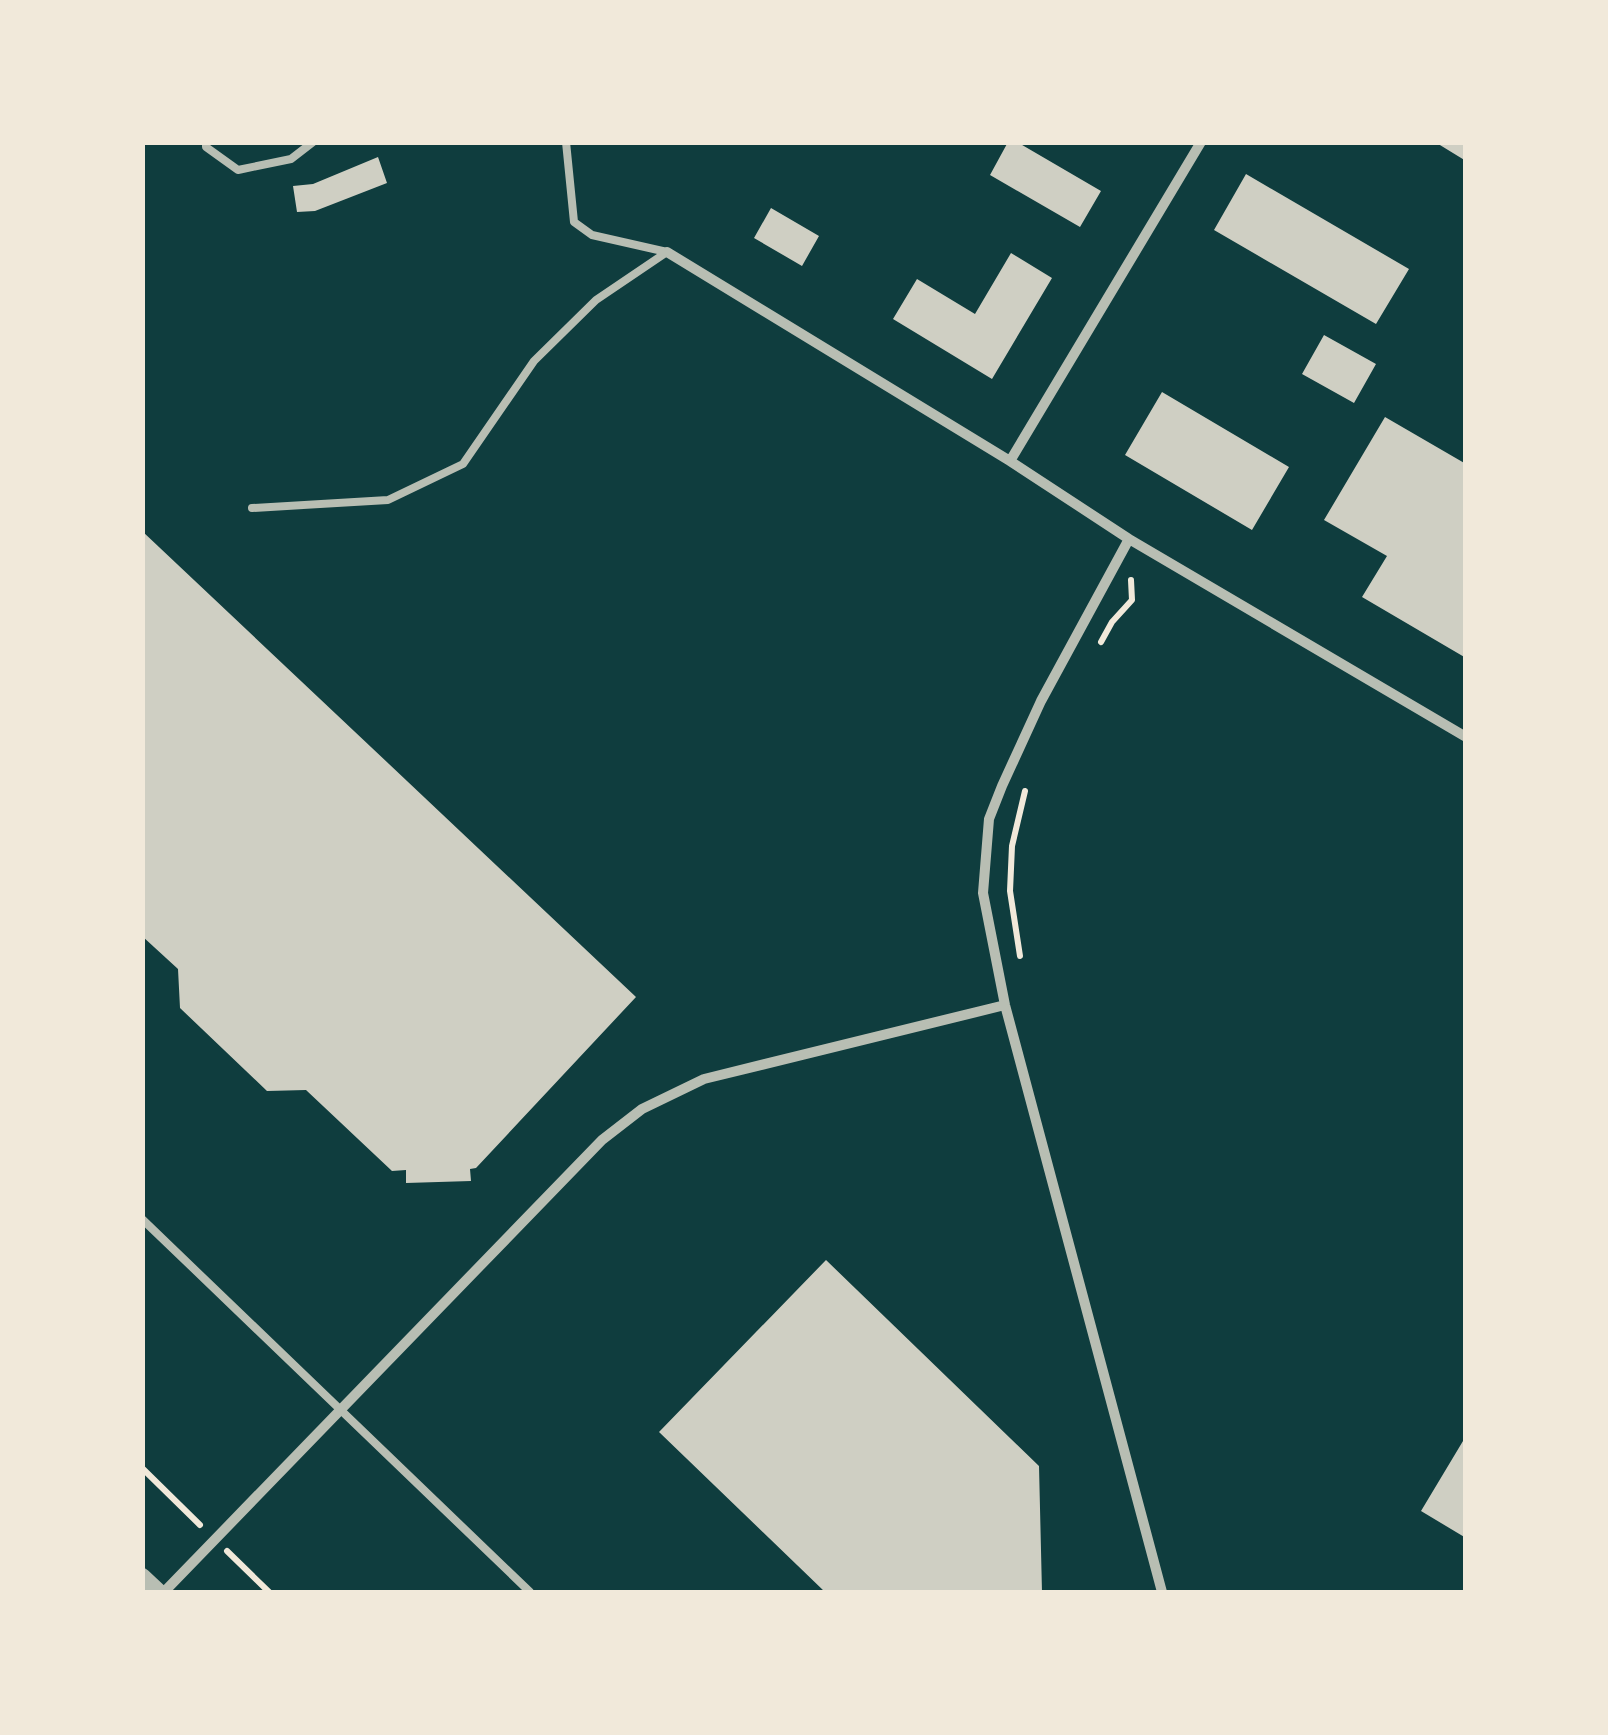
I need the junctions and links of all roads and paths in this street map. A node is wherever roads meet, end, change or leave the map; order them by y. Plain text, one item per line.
1 (206, 142) edge
2 (313, 142) edge
3 (566, 142) edge
4 (1201, 142) edge
5 (667, 252) junction
6 (1010, 461) junction
7 (252, 508) dead end
8 (1130, 539) junction
9 (1093, 655) dead end
10 (1466, 737) edge
11 (1026, 789) dead end
12 (1021, 964) dead end
13 (1006, 1005) junction
14 (142, 1219) edge
15 (341, 1410) junction
16 (142, 1577) edge
17 (161, 1592) edge
18 (530, 1592) edge
19 (1162, 1592) edge

1 - 2 lane
3 - 5 lane
4 - 6 street
5 - 6 street
5 - 7 lane
6 - 8 street
8 - 9 path
8 - 10 street
8 - 13 street
11 - 12 path
13 - 15 street
13 - 19 street
14 - 15 lane
15 - 17 street
15 - 18 lane
16 - 17 street

